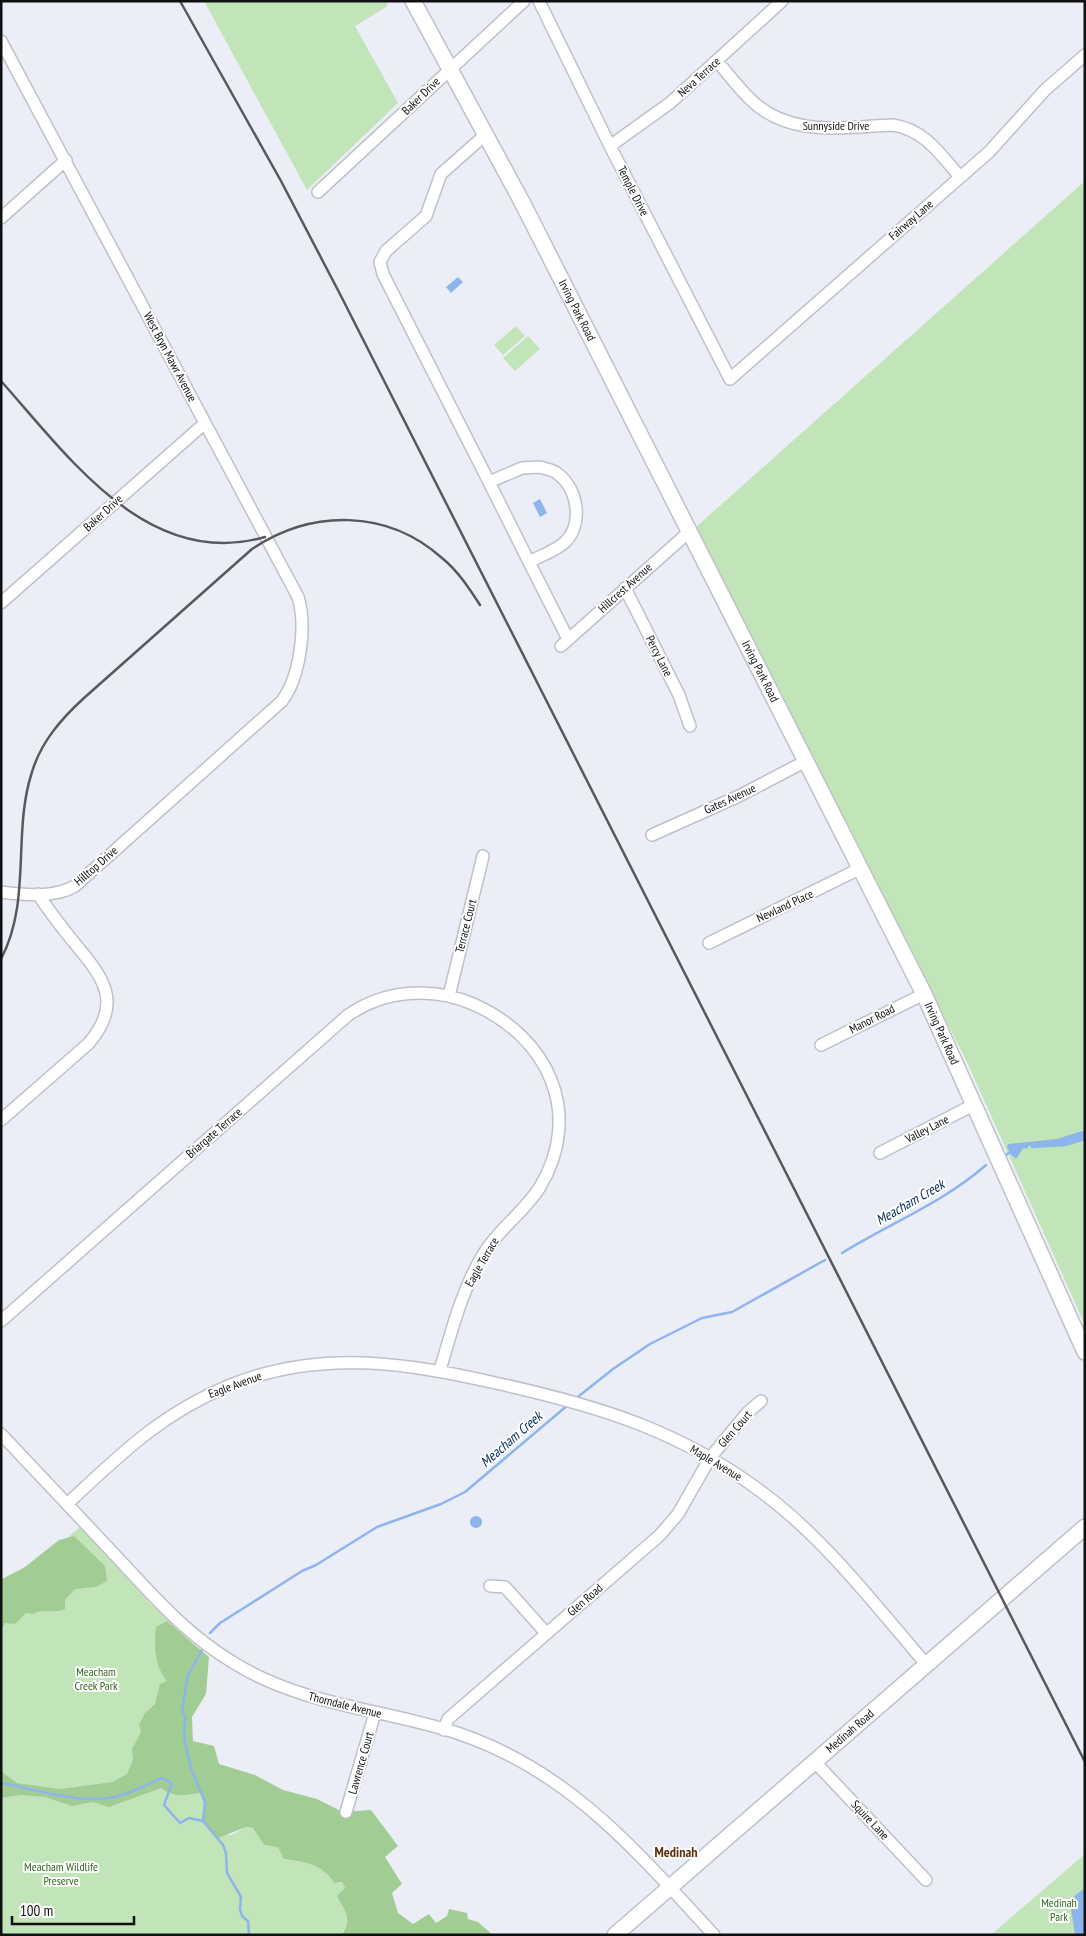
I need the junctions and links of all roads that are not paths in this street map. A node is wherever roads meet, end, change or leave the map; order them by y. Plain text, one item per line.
1 (413, 1) edge
2 (524, 1) edge
3 (539, 1) edge
4 (782, 1) edge
5 (1, 41) edge
6 (1085, 55) edge
7 (717, 61) junction
8 (450, 68) junction
9 (485, 135) junction
10 (610, 146) junction
11 (66, 160) junction
12 (960, 177) junction
13 (318, 192) dead end
14 (1, 218) edge
15 (730, 379) joint
16 (205, 422) junction
17 (489, 482) junction
18 (690, 531) junction
19 (529, 562) junction
20 (625, 588) junction
21 (1, 603) edge
22 (292, 681) joint
23 (690, 726) dead end
24 (806, 761) junction
25 (652, 835) dead end
26 (483, 856) dead end
27 (861, 868) junction
28 (1, 892) edge
29 (38, 894) junction
30 (708, 943) dead end
31 (924, 994) junction
32 (449, 996) junction
33 (821, 1045) dead end
34 (975, 1104) junction
35 (1, 1120) edge
36 (558, 1140) joint
37 (880, 1153) dead end
38 (1, 1321) edge
39 (1085, 1352) edge
40 (440, 1370) junction
41 (761, 1401) dead end
42 (1, 1434) edge
43 (710, 1458) junction
44 (67, 1504) junction
45 (1085, 1527) edge
46 (490, 1586) dead end
47 (546, 1634) junction
48 (926, 1664) junction
49 (375, 1713) junction
50 (444, 1730) junction
51 (814, 1761) junction
52 (346, 1812) dead end
53 (926, 1880) dead end
54 (670, 1887) junction
55 (615, 1935) edge
56 (714, 1935) edge

1 - 8 main road, Irving Park Road
2 - 8 street, Baker Drive
3 - 10 street, Temple Drive
4 - 7 street, Neva Terrace
5 - 11 street, West Bryn Mawr Avenue
6 - 12 street, Fairway Lane
7 - 10 street, Neva Terrace
7 - 12 street, Sunnyside Drive
8 - 9 main road, Irving Park Road
8 - 13 street, Baker Drive
9 - 17 street
9 - 18 main road, Irving Park Road
10 - 15 street, Temple Drive
11 - 14 street
11 - 16 street, West Bryn Mawr Avenue
12 - 15 street, Fairway Lane
16 - 21 street, Baker Drive
16 - 22 street, West Bryn Mawr Avenue
17 - 19 street
17 - 19 street
18 - 20 street, Hillcrest Avenue
18 - 24 main road, Irving Park Road
19 - 20 street, Hillcrest Avenue
20 - 23 street, Percy Lane
22 - 29 street, Hilltop Drive
24 - 25 street, Gates Avenue
24 - 27 main road, Irving Park Road
26 - 32 street, Terrace Court
27 - 30 street, Newland Place
27 - 31 main road, Irving Park Road
28 - 29 street, Hilltop Drive
29 - 35 street
31 - 33 street, Manor Road
31 - 34 main road, Irving Park Road
32 - 36 street, Briargate Terrace
32 - 38 street, Briargate Terrace
34 - 37 street, Valley Lane
34 - 39 main road, Irving Park Road
36 - 40 street, Eagle Terrace
40 - 43 street, Maple Avenue
40 - 44 street, Eagle Avenue
41 - 43 street, Glen Court
42 - 44 street, Thorndale Avenue
43 - 47 street, Glen Road
43 - 48 street, Maple Avenue
44 - 49 street, Thorndale Avenue
45 - 48 main road, Medinah Road
46 - 47 street
47 - 50 street, Glen Road
48 - 51 main road, Medinah Road
49 - 50 street, Thorndale Avenue
49 - 52 street, Lawrence Court
50 - 54 street, Thorndale Avenue
51 - 53 street, Squire Lane
51 - 54 main road, Medinah Road
54 - 55 main road, Medinah Road
54 - 56 street, Thorndale Avenue

